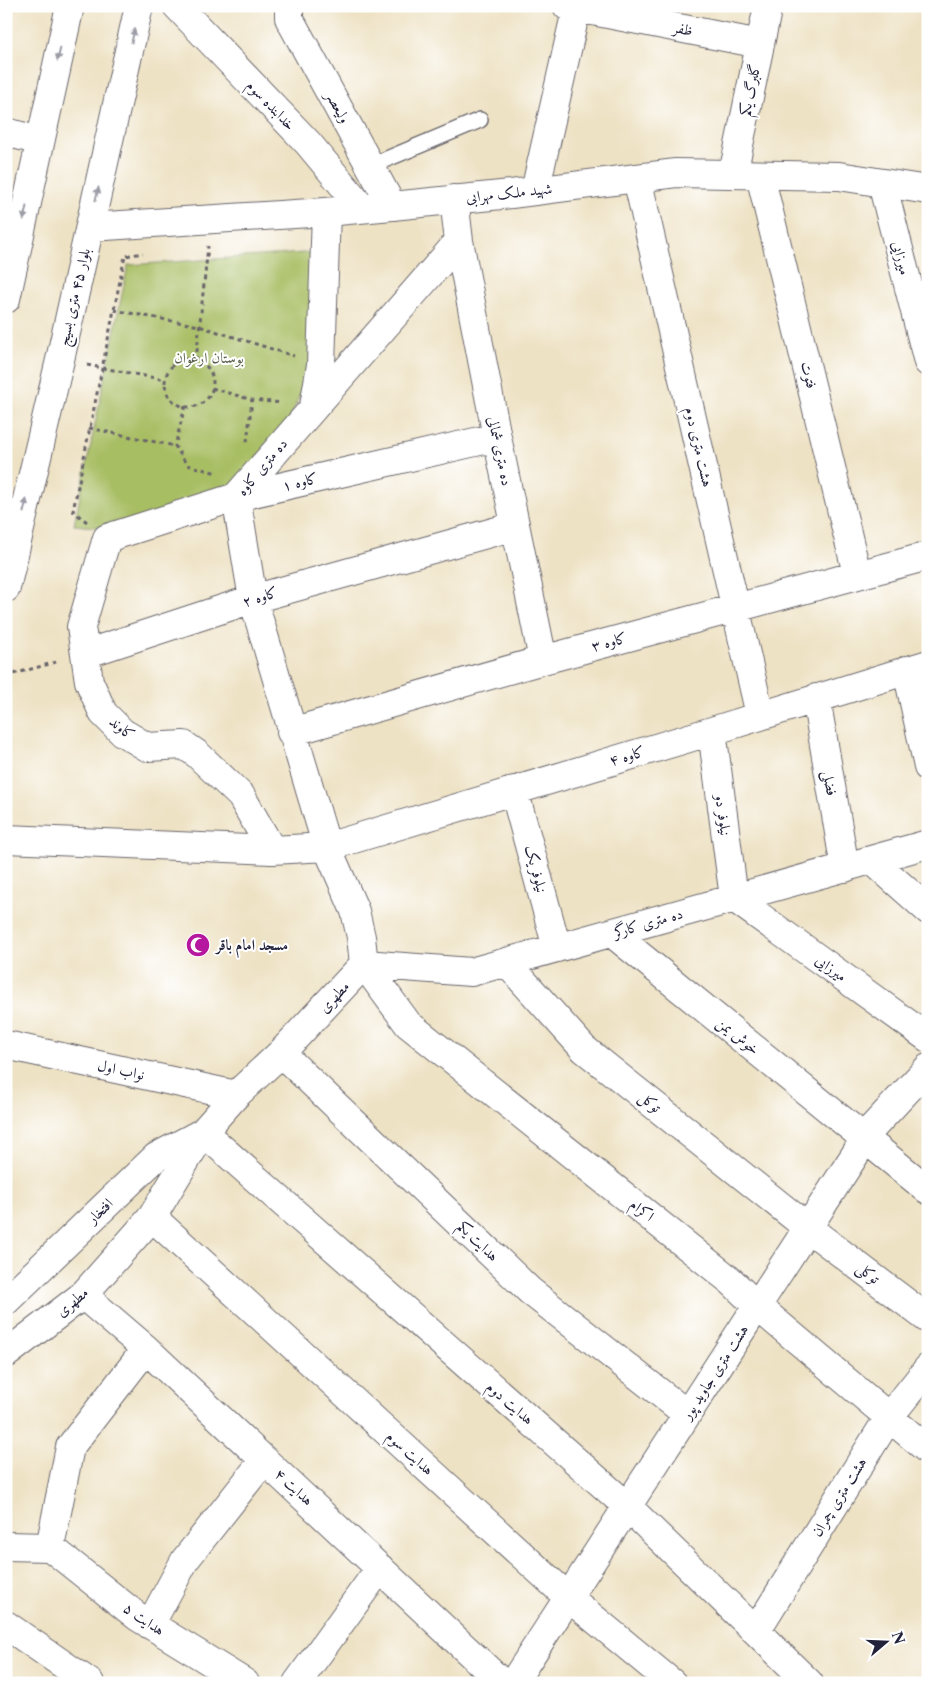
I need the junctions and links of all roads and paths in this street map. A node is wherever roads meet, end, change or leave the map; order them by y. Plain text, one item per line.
1 (70, 6) edge
2 (139, 6) edge
3 (177, 6) edge
4 (289, 6) edge
5 (768, 6) edge
6 (573, 7) edge
7 (760, 44) junction
8 (480, 120) dead end
9 (6, 132) edge
10 (40, 141) junction
11 (370, 166) junction
12 (733, 174) junction
13 (760, 175) junction
14 (637, 178) junction
15 (882, 183) junction
16 (535, 190) junction
17 (928, 190) edge
18 (454, 199) junction
19 (392, 206) junction
20 (362, 208) junction
21 (326, 212) junction
22 (90, 227) junction
23 (459, 241) junction
24 (199, 246) dead end
25 (144, 253) dead end
26 (6, 299) edge
27 (114, 310) junction
28 (199, 326) junction
29 (60, 360) junction
30 (196, 360) junction
31 (928, 362) edge
32 (321, 365) junction
33 (101, 368) junction
34 (166, 380) junction
35 (212, 388) junction
36 (252, 400) junction
37 (185, 406) junction
38 (314, 406) junction
39 (89, 428) junction
40 (497, 437) junction
41 (247, 444) dead end
42 (175, 446) junction
43 (236, 497) junction
44 (516, 526) junction
45 (107, 538) junction
46 (928, 556) edge
47 (857, 574) junction
48 (6, 588) edge
49 (252, 599) junction
50 (736, 608) junction
51 (85, 654) junction
52 (543, 660) junction
53 (918, 667) edge
54 (6, 676) edge
55 (816, 698) junction
56 (760, 715) junction
57 (712, 731) junction
58 (291, 732) junction
59 (928, 766) edge
60 (514, 790) junction
61 (6, 839) edge
62 (928, 844) edge
63 (327, 847) junction
64 (272, 850) junction
65 (872, 860) junction
66 (845, 868) junction
67 (734, 898) junction
68 (928, 910) edge
69 (612, 933) junction
70 (557, 948) junction
71 (506, 962) junction
72 (364, 964) junction
73 (928, 1038) edge
74 (6, 1045) edge
75 (281, 1053) junction
76 (928, 1068) edge
77 (236, 1095) junction
78 (203, 1132) junction
79 (864, 1140) junction
80 (928, 1190) edge
81 (152, 1217) junction
82 (808, 1228) junction
83 (83, 1295) junction
84 (6, 1301) edge
85 (758, 1306) junction
86 (928, 1319) edge
87 (146, 1348) junction
88 (6, 1354) edge
89 (928, 1368) edge
90 (687, 1414) junction
91 (889, 1417) junction
92 (928, 1450) edge
93 (264, 1460) junction
94 (628, 1507) junction
95 (6, 1546) edge
96 (50, 1547) junction
97 (380, 1568) junction
98 (569, 1598) junction
99 (150, 1624) junction
100 (6, 1625) edge
101 (756, 1631) junction
102 (90, 1683) edge
103 (245, 1683) edge
104 (297, 1683) edge
105 (502, 1683) edge
106 (513, 1683) edge
107 (672, 1683) edge
108 (809, 1683) edge

1 -> 10 street
22 -> 2 street, بلوار ۴۵ متری بسیج
3 - 20 street, خدابنده سوم
4 - 11 street, ولیعصر
5 - 7 street, گلبرگ یکم
6 - 7 street, ظفر
6 - 16 street
7 - 12 street, گلبرگ یکم
8 - 11 lane
9 - 10 street
10 -> 26 street
11 - 19 street, ولیعصر
12 - 13 street, شهید ملک مهرابی
12 - 14 street, شهید ملک مهرابی
13 - 15 street, شهید ملک مهرابی
13 - 47 street, فتوت
14 - 16 street, شهید ملک مهرابی
14 - 50 street, هشت متری دوم
15 - 17 street, شهید ملک مهرابی
15 - 31 street, میرزایی
16 - 18 street, شهید ملک مهرابی
18 - 19 street, شهید ملک مهرابی
18 - 23 street
19 - 20 street, شهید ملک مهرابی
20 - 21 street, شهید ملک مهرابی
21 - 22 street, شهید ملک مهرابی
21 - 32 street
22 - 29 street, بلوار ۴۵ متری بسیج
23 - 38 street, ده متری کاوه
23 - 40 street, ده متری شمالی
24 - 28 path
25 - 27 path
27 - 28 path
27 - 33 path
28 - 30 path
28 - 32 path
29 - 33 path
48 -> 29 street, بلوار ۴۵ متری بسیج
30 - 34 path
30 - 35 path
32 - 38 street
33 - 34 path
33 - 39 path
34 - 37 path
35 - 36 path
35 - 37 path
36 - 38 path
36 - 41 path
37 - 42 path
38 - 43 street, ده متری کاوه
39 - 42 path
39 - 45 path
40 - 43 street, کاوه ۱
40 - 44 street, ده متری شمالی
42 - 43 path
43 - 45 street, کاوه ۱
43 - 49 street, ده متری کاوه
44 - 49 street, کاوه ۲
44 - 52 street, ده متری شمالی
45 - 51 street, کاوند
46 - 47 street, کاوه ۳
47 - 50 street, کاوه ۳
49 - 51 street, کاوه ۲
49 - 58 street, ده متری کاوه
50 - 52 street, کاوه ۳
50 - 56 street, هشت متری دوم
51 - 54 path
51 - 64 street, کاوند
52 - 58 street, کاوه ۳
53 - 55 street, کاوه ۴
53 - 59 street
55 - 56 street, کاوه ۴
55 - 66 street, فضلی
56 - 57 street, کاوه ۴
57 - 60 street, کاوه ۴
57 - 67 street, نیلوفر دو
58 - 63 street, ده متری کاوه
60 - 63 street, کاوه ۴
60 - 70 street, نیلوفر یک
61 - 64 street
62 - 65 street, ده متری کارگر
63 - 64 street
63 - 72 street
65 - 66 street, ده متری کارگر
65 - 68 street
66 - 67 street, ده متری کارگر
67 - 69 street, ده متری کارگر
67 - 73 street, میرزایی
69 - 70 street, ده متری کارگر
69 - 79 street, خوش یمن
70 - 71 street, ده متری کارگر
71 - 72 street, ده متری کارگر
71 - 82 street, توکل
72 - 75 street, مطهری
72 - 85 street, اکرام
74 - 77 street, نواب اول
75 - 77 street, مطهری
75 - 90 street, هدایت یکم
76 - 79 street, هشت متری جاوید پور
77 - 78 street, مطهری
78 - 81 street, مطهری
78 - 84 street, افتخار
78 - 94 street, هدایت دوم
79 - 80 street, خوش یمن
79 - 82 street, هشت متری جاوید پور
81 - 83 street, مطهری
81 - 98 street, هدایت سوم
82 - 85 street, هشت متری جاوید پور
82 - 86 street, توکلی
83 - 87 street, هدایت ۴
83 - 88 street, مطهری
85 - 90 street, هشت متری جاوید پور
85 - 91 street, اکرام
87 - 93 street, هدایت ۴
87 - 96 street
89 - 91 street, هشت متری چمران
90 - 94 street, هشت متری جاوید پور
91 - 92 street, اکرام
91 - 101 street, هشت متری چمران
93 - 97 street, هدایت ۴
93 - 99 street
94 - 98 street, هشت متری جاوید پور
94 - 101 street, هدایت دوم
95 - 96 street
96 - 99 street, هدایت ۵
97 - 104 street
97 - 105 street, هدایت ۴
98 - 106 street, هشت متری جاوید پور
98 - 107 street, هدایت سوم
99 - 103 street, هدایت ۵
100 - 102 street
101 - 108 street, هدایت دوم

